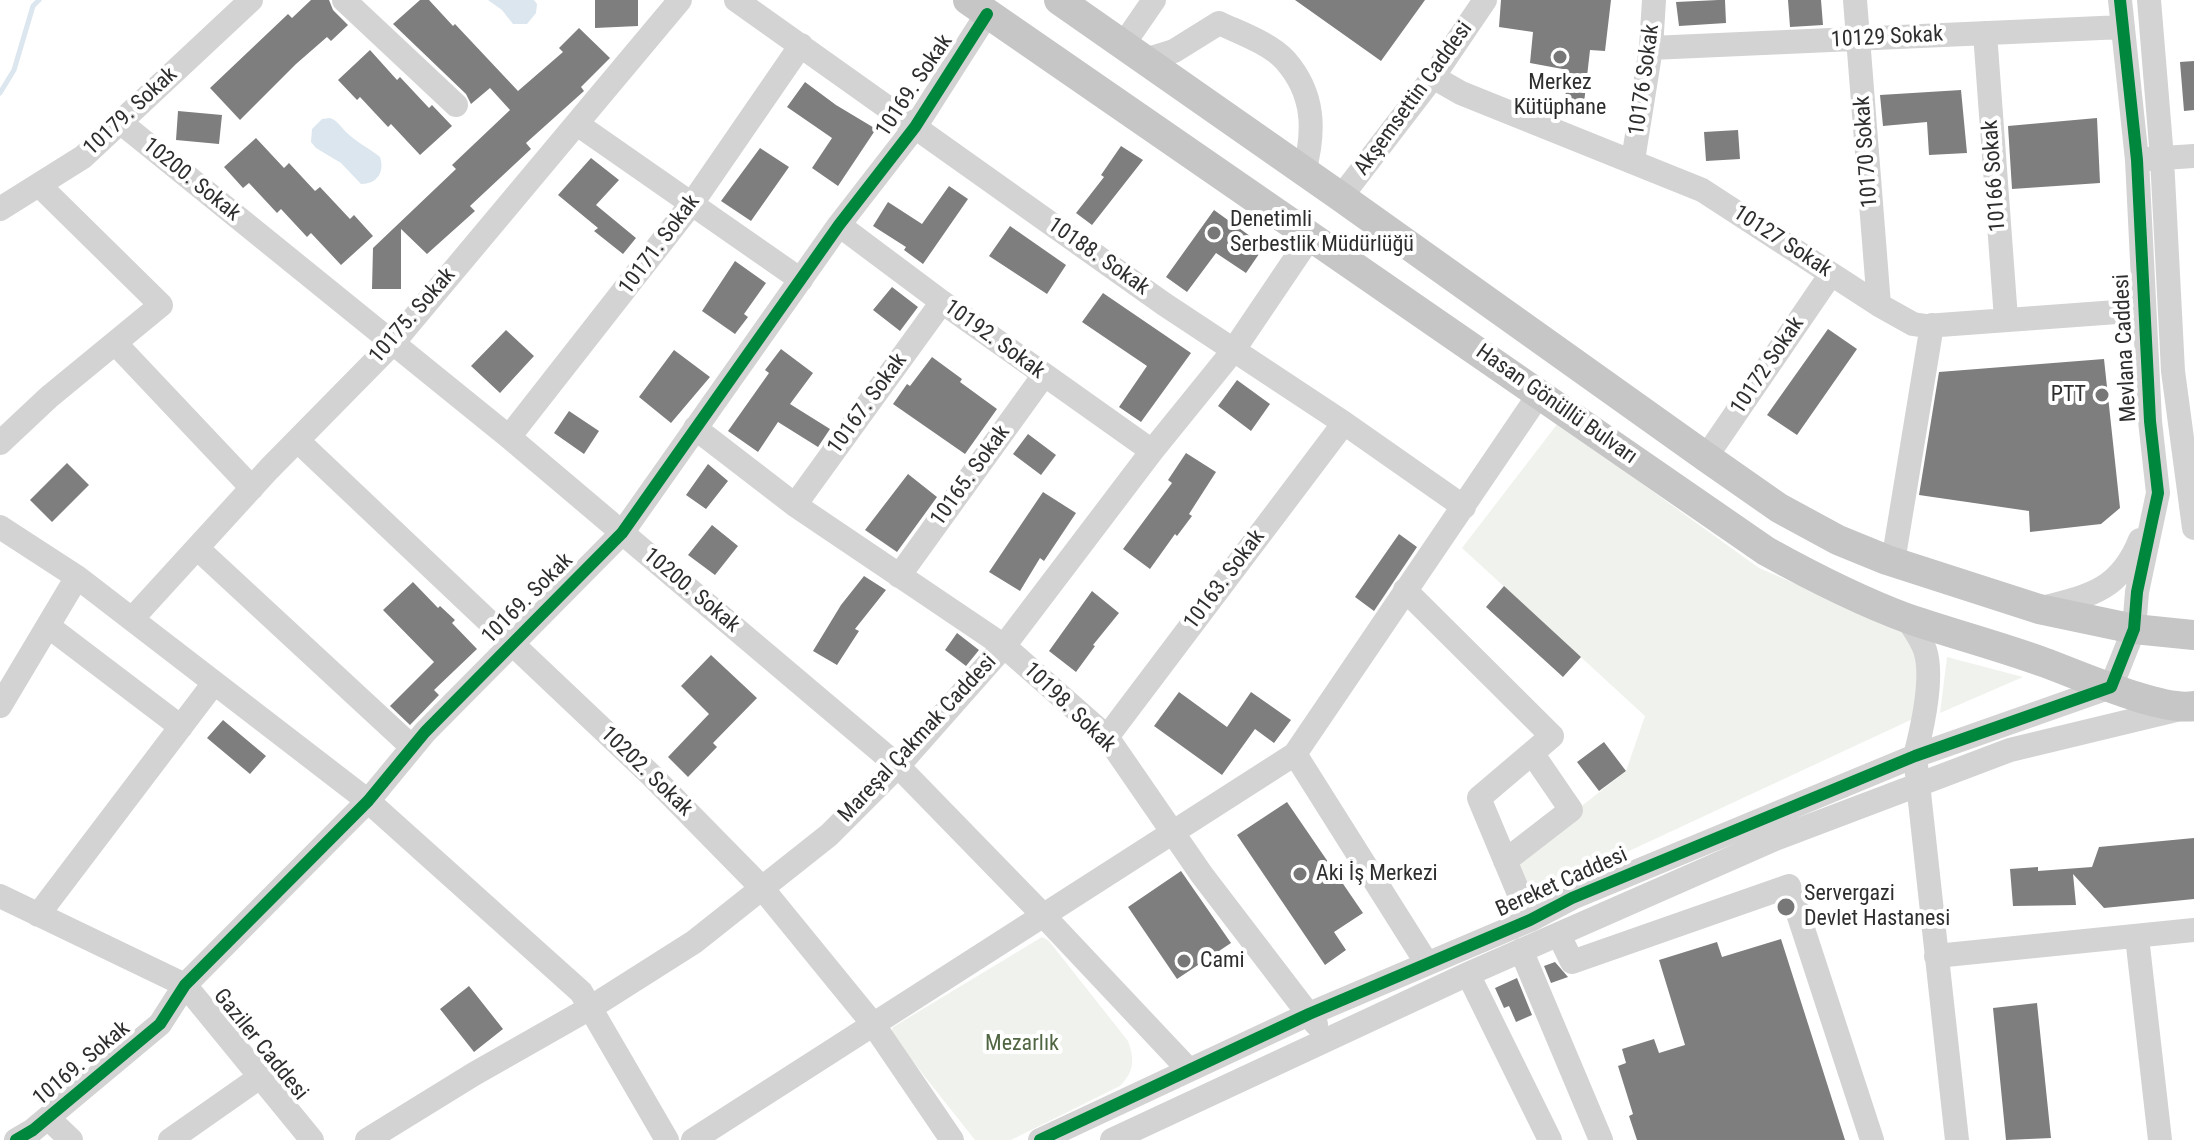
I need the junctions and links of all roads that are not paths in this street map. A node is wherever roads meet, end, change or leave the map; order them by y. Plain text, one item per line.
1 (251, 0) edge
2 (344, 0) edge
3 (680, 0) edge
4 (736, 0) edge
5 (1059, 0) edge
6 (1154, 0) edge
7 (1485, 0) edge
8 (1654, 0) edge
9 (1855, 0) edge
10 (2120, 0) edge
11 (2149, 0) edge
12 (978, 7) edge
13 (2123, 27) junction
14 (1985, 33) junction
15 (1859, 39) junction
16 (801, 45) junction
17 (1651, 48) junction
18 (1134, 52) junction
19 (1433, 77) junction
20 (456, 105) dead end
21 (120, 122) junction
22 (577, 124) junction
23 (915, 127) junction
24 (2194, 156) edge
25 (2162, 158) junction
26 (1633, 160) junction
27 (2137, 160) junction
28 (1304, 172) junction
29 (39, 185) junction
30 (1341, 197) junction
31 (693, 202) junction
32 (0, 209) edge
33 (839, 225) junction
34 (1310, 237) junction
35 (1831, 274) junction
36 (801, 280) junction
37 (942, 302) junction
38 (1879, 305) junction
39 (2144, 310) junction
40 (2006, 319) junction
41 (1932, 325) junction
42 (115, 343) junction
43 (393, 343) junction
44 (1233, 351) junction
45 (2184, 370) edge
46 (1044, 375) junction
47 (1540, 393) junction
48 (1344, 423) junction
49 (695, 428) junction
50 (509, 437) junction
51 (298, 441) junction
52 (0, 443) edge
53 (1152, 451) junction
54 (1706, 457) junction
55 (252, 488) junction
56 (2158, 493) junction
57 (795, 505) junction
58 (1464, 507) junction
59 (0, 527) edge
60 (2194, 528) edge
61 (622, 533) junction
62 (197, 548) junction
63 (1893, 562) junction
64 (899, 576) junction
65 (77, 577) junction
66 (1405, 590) junction
67 (2039, 609) junction
68 (1906, 617) junction
69 (132, 619) junction
70 (48, 626) junction
71 (2134, 629) junction
72 (2194, 635) edge
73 (512, 644) junction
74 (1004, 646) junction
75 (214, 683) junction
76 (2111, 687) junction
77 (2191, 702) edge
78 (0, 706) edge
79 (181, 727) junction
80 (1107, 737) junction
81 (412, 747) junction
82 (1532, 753) junction
83 (1295, 754) junction
84 (1915, 756) junction
85 (898, 766) junction
86 (1918, 784) junction
87 (368, 801) junction
88 (1173, 831) junction
89 (1505, 861) junction
90 (762, 888) junction
91 (5, 906) edge
92 (38, 915) junction
93 (1043, 915) junction
94 (1530, 920) junction
95 (2194, 930) edge
96 (1559, 935) junction
97 (2137, 937) junction
98 (1521, 950) junction
99 (1936, 956) junction
100 (1426, 962) junction
101 (1468, 974) junction
102 (185, 985) junction
103 (590, 1008) junction
104 (1309, 1014) junction
105 (873, 1024) junction
106 (1326, 1039) junction
107 (1189, 1070) junction
108 (260, 1077) junction
109 (48, 1118) junction
110 (16, 1140) edge
111 (71, 1140) edge
112 (170, 1140) edge
113 (312, 1140) edge
114 (367, 1140) edge
115 (667, 1140) edge
116 (693, 1140) edge
117 (952, 1140) edge
118 (1040, 1140) edge
119 (1112, 1140) edge
120 (1550, 1140) edge
121 (1601, 1140) edge
122 (1872, 1140) edge
123 (1957, 1140) edge
124 (2160, 1140) edge

1 - 21 street, 10179. Sokak
2 - 20 street
3 - 22 street, 10175. Sokak
4 - 16 street, 10188. Sokak
5 - 18 main road, Hasan Gönüllü Bulvarı
6 - 18 street
7 - 19 street, Akşemsettin Caddesi
8 - 17 street, 10176 Sokak
9 - 15 street, 10170 Sokak
10 - 13 street, Mevlana Caddesi
11 - 25 street, Mevlana Caddesi
12 - 23 street, 10169. Sokak
12 - 34 main road, Hasan Gönüllü Bulvarı
13 - 14 street, 10129 Sokak
13 - 27 street, Mevlana Caddesi
14 - 15 street, 10129 Sokak
14 - 40 street, 10166 Sokak
15 - 17 street, 10129 Sokak
15 - 38 street, 10170 Sokak
16 - 23 street, 10188. Sokak
16 - 31 street, 10171. Sokak
17 - 26 street, 10176 Sokak
18 - 28 main road, Hasan Gönüllü Bulvarı
18 - 28 street
19 - 26 street, 10127 Sokak
19 - 30 street, Akşemsettin Caddesi
21 - 29 street, 10179. Sokak
21 - 43 street, 10200. Sokak
22 - 31 street
22 - 43 street, 10175. Sokak
23 - 33 street, 10169. Sokak
23 - 44 street, 10188. Sokak
24 - 25 street
25 - 27 street
25 - 45 street, Mevlana Caddesi
26 - 35 street, 10127 Sokak
27 - 39 street, Mevlana Caddesi
28 - 30 main road, Hasan Gönüllü Bulvarı
29 - 32 street, 10179. Sokak
29 - 42 street
30 - 54 main road, Hasan Gönüllü Bulvarı
31 - 36 street
31 - 50 street, 10171. Sokak
33 - 36 street, 10169. Sokak
33 - 37 street, 10192. Sokak
34 - 44 street, Mareşal Çakmak Caddesi
34 - 47 main road, Hasan Gönüllü Bulvarı
35 - 38 street, 10127 Sokak
35 - 54 street, 10172 Sokak
36 - 49 street, 10169. Sokak
37 - 46 street, 10192. Sokak
37 - 57 street, 10167. Sokak
38 - 41 street, 10127 Sokak
39 - 40 street, 10127 Sokak
39 - 56 street, Mevlana Caddesi
40 - 41 street, 10127 Sokak
41 - 63 street
42 - 52 street
42 - 55 street
43 - 50 street, 10200. Sokak
43 - 51 street, 10175. Sokak
44 - 48 street, 10188. Sokak
44 - 53 street, Mareşal Çakmak Caddesi
45 - 60 street, Mevlana Caddesi
46 - 53 street, 10192. Sokak
46 - 64 street, 10165. Sokak
47 - 58 street
47 - 68 main road, Hasan Gönüllü Bulvarı
48 - 58 street, 10188. Sokak
48 - 80 street, 10163. Sokak
49 - 57 street, 10198. Sokak
49 - 61 street, 10169. Sokak
50 - 61 street, 10200. Sokak
51 - 55 street, 10175. Sokak
51 - 73 street, 10202. Sokak
53 - 74 street, Mareşal Çakmak Caddesi
54 - 63 main road, Hasan Gönüllü Bulvarı
55 - 62 street, 10175. Sokak
56 - 67 street
56 - 71 street, Mevlana Caddesi
57 - 64 street, 10198. Sokak
58 - 66 street
59 - 65 street
61 - 73 street, 10169. Sokak
61 - 85 street, 10200. Sokak
62 - 69 street, 10175. Sokak
62 - 81 street
63 - 67 main road, Hasan Gönüllü Bulvarı
64 - 74 street, 10198. Sokak
65 - 69 street
65 - 70 street
66 - 82 street
66 - 83 street
67 - 71 main road, Hasan Gönüllü Bulvarı
68 - 76 main road, Hasan Gönüllü Bulvarı
68 - 84 street
69 - 75 street
70 - 78 street
70 - 79 street
71 - 72 main road, Hasan Gönüllü Bulvarı
71 - 76 street, Mevlana Caddesi
73 - 81 street, 10169. Sokak
73 - 90 street, 10202. Sokak
74 - 80 street, 10198. Sokak
74 - 85 street, Mareşal Çakmak Caddesi
75 - 79 street
75 - 87 street
76 - 77 main road, Hasan Gönüllü Bulvarı
76 - 84 street, Bereket Caddesi
77 - 86 street, Bereket Caddesi
79 - 92 street
80 - 88 street, 10198. Sokak
81 - 87 street, 10169. Sokak
82 - 89 street
82 - 89 street
83 - 88 street
83 - 100 street
84 - 86 street
84 - 94 street, Bereket Caddesi
85 - 90 street, Mareşal Çakmak Caddesi
85 - 93 street, 10200. Sokak
86 - 96 street, Bereket Caddesi
86 - 99 street
87 - 102 street, 10169. Sokak
87 - 103 street
88 - 93 street
88 - 104 street, 10198. Sokak
89 - 94 street
90 - 103 street, Mareşal Çakmak Caddesi
90 - 105 street, 10202. Sokak
91 - 92 street, Gaziler Caddesi
92 - 102 street, Gaziler Caddesi
93 - 105 street
93 - 107 street, 10200. Sokak
94 - 100 street, Bereket Caddesi
95 - 97 street
96 - 98 street, Bereket Caddesi
96 - 122 street
97 - 99 street
97 - 124 street
98 - 101 street, Bereket Caddesi
98 - 121 street
99 - 123 street
100 - 104 street, Bereket Caddesi
101 - 106 street, Bereket Caddesi
101 - 120 street
102 - 108 street, Gaziler Caddesi
102 - 109 street, 10169. Sokak
103 - 114 street, Mareşal Çakmak Caddesi
103 - 115 street
104 - 106 street, 10198. Sokak
104 - 107 street, Bereket Caddesi
105 - 116 street
105 - 117 street, 10202. Sokak
106 - 119 street, Bereket Caddesi
107 - 118 street, Bereket Caddesi
108 - 112 street
108 - 113 street, Gaziler Caddesi
109 - 110 street, 10169. Sokak
109 - 111 street

